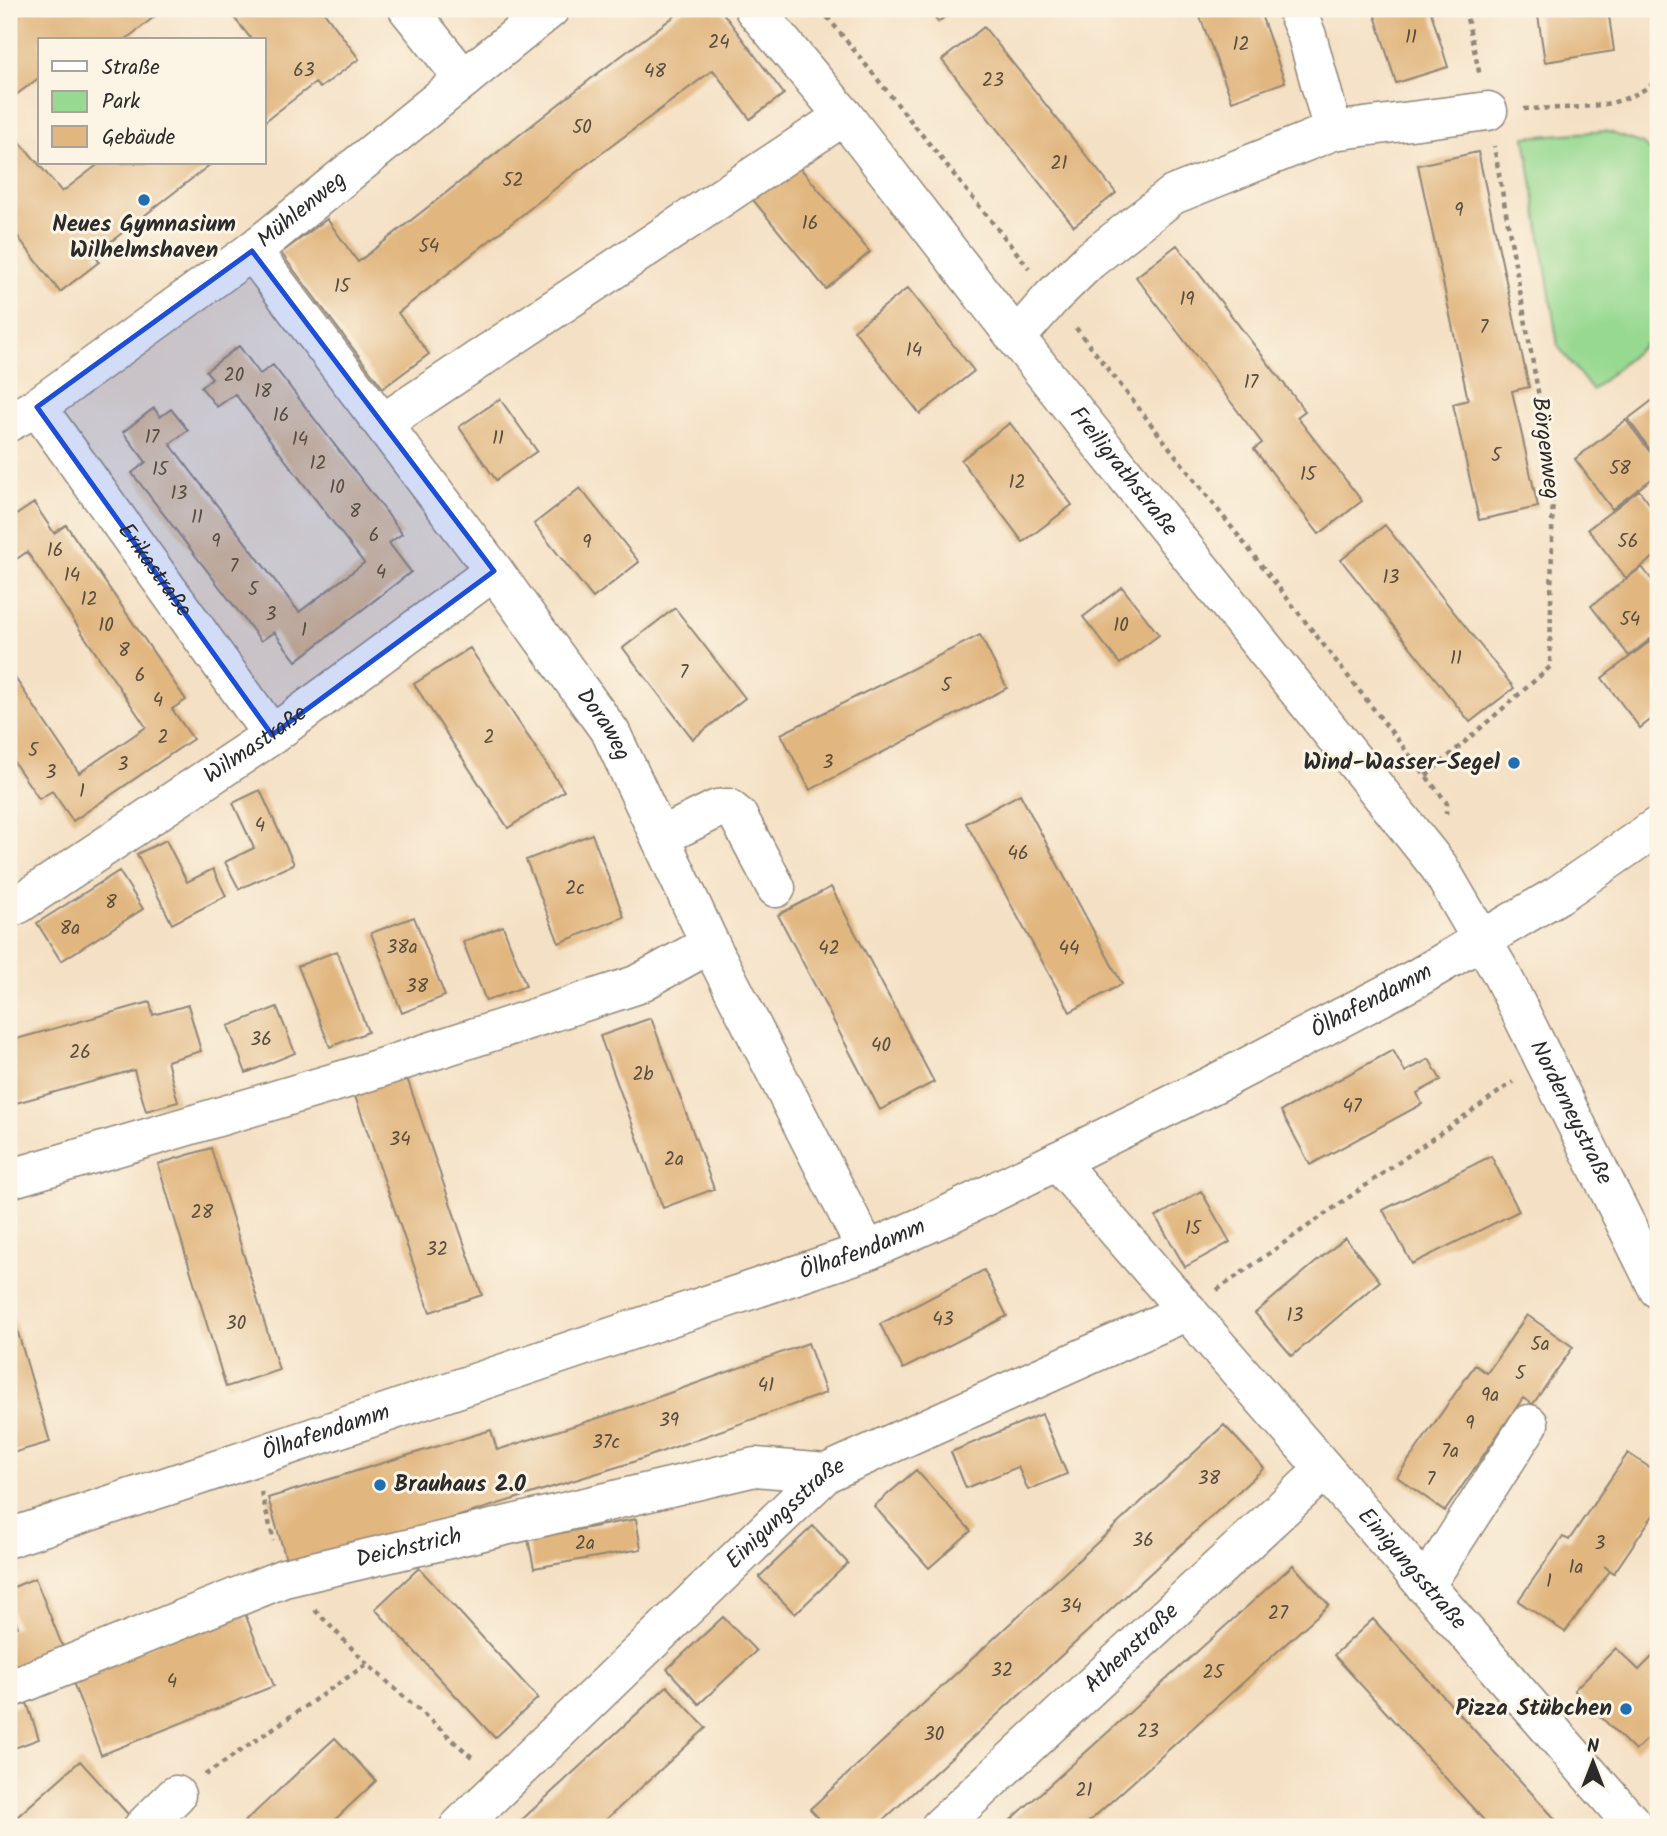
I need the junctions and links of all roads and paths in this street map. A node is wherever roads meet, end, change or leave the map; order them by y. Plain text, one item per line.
1 (408, 9) edge
2 (550, 9) edge
3 (754, 9) edge
4 (821, 9) edge
5 (1296, 9) edge
6 (1465, 9) edge
7 (464, 79) junction
8 (1658, 79) edge
9 (1488, 111) junction
10 (844, 116) junction
11 (1333, 131) junction
12 (252, 251) junction
13 (1052, 297) junction
14 (1016, 338) junction
15 (23, 414) edge
16 (383, 423) junction
17 (494, 571) junction
18 (272, 735) junction
19 (1426, 776) junction
20 (1658, 826) edge
21 (660, 837) junction
22 (1439, 867) junction
23 (776, 888) dead end
24 (12, 899) edge
25 (1483, 939) junction
26 (710, 944) junction
27 (1545, 1064) junction
28 (1057, 1161) junction
29 (9, 1179) edge
30 (867, 1251) junction
31 (1658, 1289) edge
32 (1188, 1311) junction
33 (1530, 1424) dead end
34 (252, 1457) junction
35 (1324, 1469) junction
36 (826, 1473) junction
37 (9, 1538) edge
38 (284, 1578) junction
39 (1425, 1586) junction
40 (367, 1664) junction
41 (9, 1689) edge
42 (504, 1785) junction
43 (176, 1795) joint
44 (1658, 1822) edge
45 (143, 1827) edge
46 (459, 1827) edge
47 (940, 1827) edge
48 (1635, 1827) edge
49 (1653, 1827) edge

1 - 7 street
2 - 7 street, Mühlenweg
3 - 10 street, Freiligrathstraße
4 - 13 path
5 - 11 street
6 - 9 path, Börgenweg
7 - 12 street, Mühlenweg
8 - 9 path
9 - 11 street
9 - 19 path, Börgenweg
10 - 14 street, Freiligrathstraße
10 - 16 street
11 - 13 street
12 - 15 street, Mühlenweg
12 - 16 street, Doraweg
13 - 14 street
13 - 19 path
14 - 22 street, Freiligrathstraße
15 - 18 street, Erikastraße
16 - 17 street, Doraweg
17 - 18 street, Wilmastraße
17 - 21 street, Doraweg
18 - 24 street, Wilmastraße
19 - 22 path
20 - 25 street, Ölhafendamm
21 - 23 street
21 - 26 street, Doraweg
22 - 25 street, Freiligrathstraße
25 - 27 street, Norderneystraße
25 - 28 street, Ölhafendamm
26 - 29 street
26 - 30 street, Doraweg
27 - 31 street, Norderneystraße
27 - 32 path
28 - 30 street, Ölhafendamm
28 - 32 street, Einigungsstraße
30 - 34 street, Ölhafendamm
32 - 35 street, Einigungsstraße
32 - 36 street, Einigungsstraße
33 - 39 street
34 - 37 street, Ölhafendamm
34 - 38 path
35 - 39 street, Einigungsstraße
35 - 47 street, Athenstraße
36 - 38 street, Deichstrich
36 - 42 street, Einigungsstraße
38 - 40 path
38 - 41 street, Deichstrich
39 - 48 street, Einigungsstraße
40 - 42 path
40 - 43 path
42 - 46 street, Einigungsstraße
43 - 45 street
44 - 49 street

